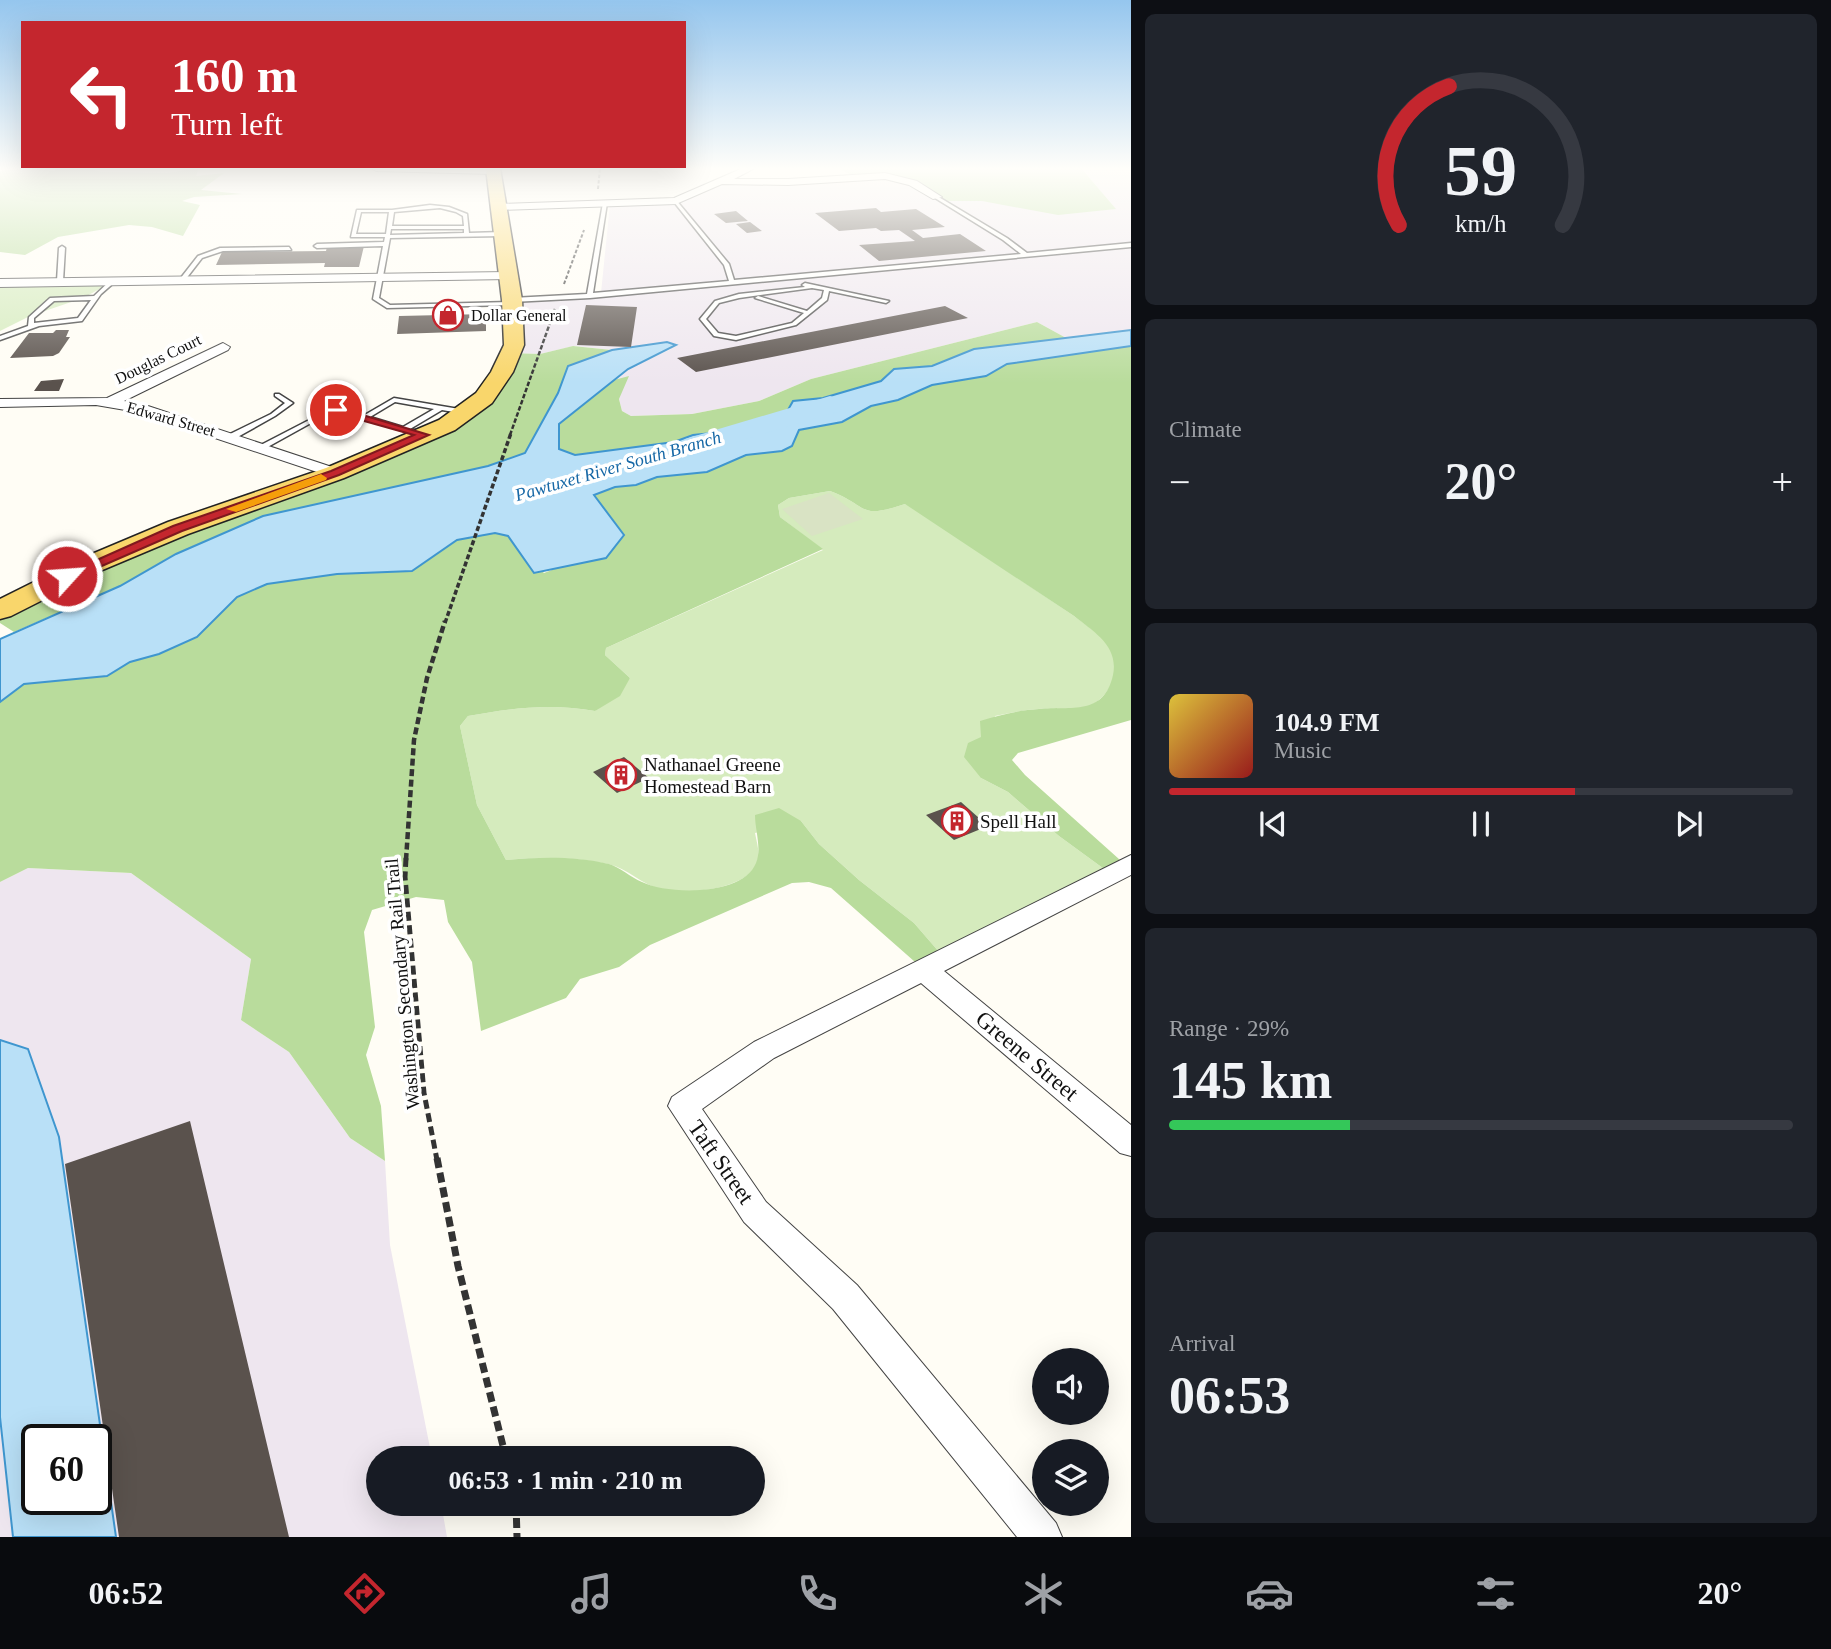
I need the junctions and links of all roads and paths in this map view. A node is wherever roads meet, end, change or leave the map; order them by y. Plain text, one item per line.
1 (387, 240) edge
2 (503, 240) edge
3 (599, 240) edge
4 (707, 240) edge
5 (1005, 240) edge
6 (386, 244) junction
7 (1131, 245) edge
8 (317, 246) dead end
9 (62, 248) dead end
10 (289, 249) dead end
11 (1026, 255) junction
12 (381, 276) junction
13 (507, 276) junction
14 (791, 276) junction
15 (183, 279) junction
16 (114, 280) junction
17 (60, 281) junction
18 (732, 282) junction
19 (0, 283) edge
20 (809, 288) junction
21 (826, 291) junction
22 (590, 296) junction
23 (750, 296) junction
24 (96, 298) junction
25 (886, 301) dead end
26 (512, 302) junction
27 (809, 313) junction
28 (31, 326) junction
29 (0, 338) edge
30 (223, 347) dead end
31 (277, 395) dead end
32 (0, 403) edge
33 (109, 403) junction
34 (336, 410) dead end
35 (453, 410) junction
36 (317, 418) dead end
37 (364, 418) junction
38 (414, 432) junction
39 (512, 432) dead end
40 (231, 437) junction
41 (261, 447) junction
42 (335, 473) junction
43 (0, 610) edge
44 (1131, 864) edge
45 (923, 970) junction
46 (1131, 1143) edge
47 (503, 1446) edge
48 (516, 1516) edge
49 (517, 1537) edge
50 (1042, 1537) edge

1 - 6 lane
2 - 13 main road
3 - 22 lane
4 - 18 lane
5 - 11 lane
6 - 8 lane
6 - 12 lane
7 - 11 lane
9 - 17 lane
10 - 15 lane
11 - 14 lane
12 - 13 street
12 - 15 street
12 - 26 lane
13 - 26 main road
14 - 18 lane
14 - 20 lane
15 - 16 street
16 - 17 street
16 - 24 lane
17 - 19 street
18 - 22 lane
20 - 21 lane
20 - 23 lane
21 - 25 lane
21 - 27 lane
22 - 26 lane
23 - 27 lane
23 - 27 lane
24 - 28 lane
24 - 28 lane
26 - 35 main road
28 - 29 lane
30 - 33 street, Douglas Court
31 - 40 lane
32 - 33 street, Edward Street
33 - 40 street, Edward Street
34 - 37 lane
35 - 37 lane
35 - 38 main road
36 - 41 lane
37 - 38 lane
38 - 42 main road
39 - 47 path, Washington Secondary Rail Trail
40 - 41 street, Edward Street
41 - 42 street, Edward Street
42 - 43 main road
44 - 45 street, Taft Street
45 - 46 street, Greene Street
45 - 50 street, Taft Street
48 - 49 path

